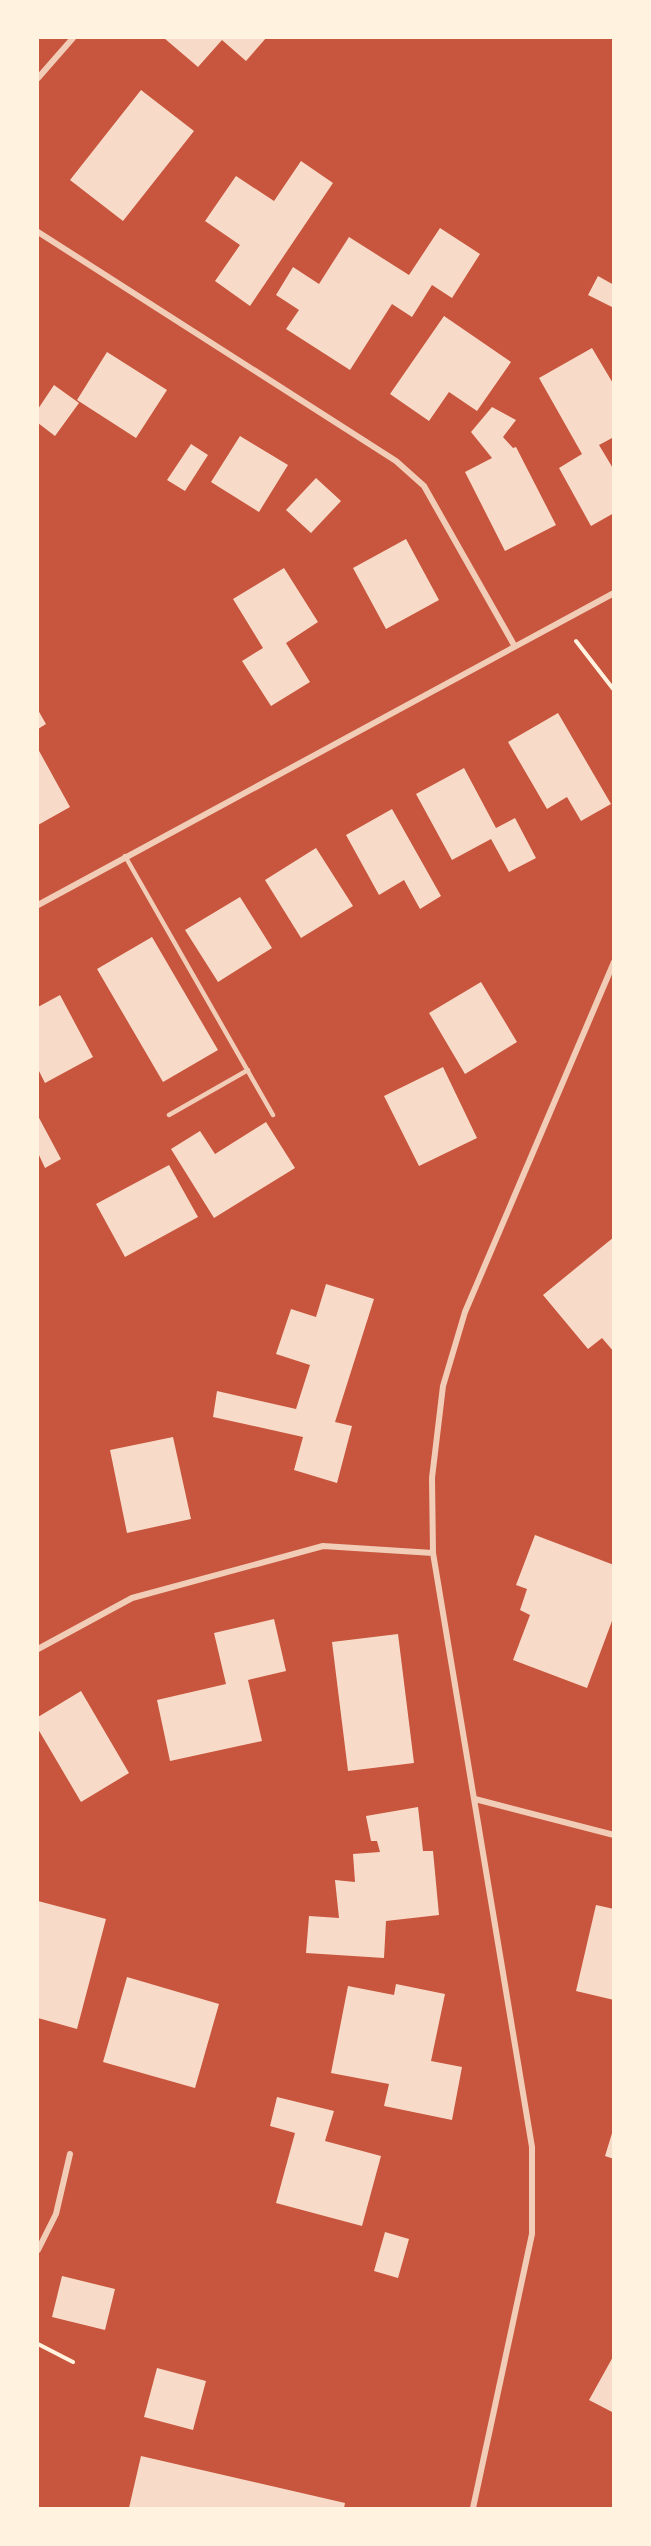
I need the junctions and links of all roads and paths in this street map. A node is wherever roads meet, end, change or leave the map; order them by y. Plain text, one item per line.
1 (73, 38) edge
2 (38, 78) edge
3 (38, 232) edge
4 (614, 593) edge
5 (560, 621) junction
6 (514, 645) junction
7 (614, 690) edge
8 (125, 856) junction
9 (38, 905) edge
10 (614, 962) edge
11 (248, 1070) junction
12 (169, 1115) dead end
13 (273, 1115) dead end
14 (433, 1553) junction
15 (38, 1649) edge
16 (475, 1799) junction
17 (614, 1835) edge
18 (69, 2154) dead end
19 (38, 2250) edge
20 (38, 2344) edge
21 (73, 2362) dead end
22 (473, 2508) edge

1 - 2 street
3 - 6 street
4 - 5 street
5 - 6 street
5 - 7 path
6 - 8 street
8 - 9 street
8 - 11 lane
10 - 14 street
11 - 12 lane
11 - 13 lane
14 - 15 street
14 - 16 street
16 - 17 street
16 - 22 street
18 - 19 street
20 - 21 path

